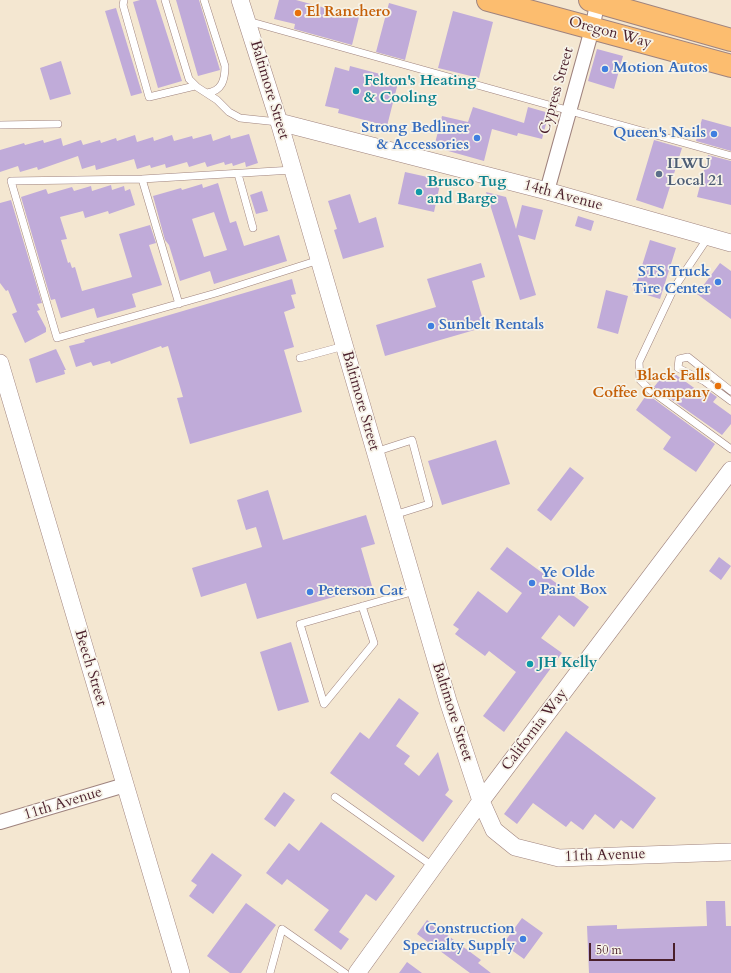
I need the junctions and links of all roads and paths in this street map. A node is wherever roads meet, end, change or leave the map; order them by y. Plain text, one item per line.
1 (124, 0) edge
2 (165, 0) edge
3 (204, 0) edge
4 (240, 0) edge
5 (488, 0) edge
6 (595, 1) edge
7 (247, 21) junction
8 (592, 29) junction
9 (731, 40) edge
10 (731, 66) edge
11 (195, 86) junction
12 (207, 93) junction
13 (569, 111) junction
14 (279, 122) junction
15 (0, 124) edge
16 (58, 124) dead end
17 (731, 156) edge
18 (293, 170) junction
19 (238, 174) junction
20 (142, 179) junction
21 (547, 191) junction
22 (254, 228) dead end
23 (709, 236) junction
24 (731, 243) edge
25 (319, 260) junction
26 (178, 304) junction
27 (344, 346) junction
28 (300, 358) dead end
29 (0, 363) edge
30 (731, 391) edge
31 (731, 400) edge
32 (731, 449) edge
33 (375, 452) junction
34 (731, 470) edge
35 (725, 488) edge
36 (394, 515) junction
37 (416, 591) junction
38 (362, 606) junction
39 (125, 785) junction
40 (335, 797) dead end
41 (481, 801) junction
42 (0, 822) edge
43 (731, 852) edge
44 (434, 867) junction
45 (181, 973) edge
46 (270, 973) edge
47 (345, 973) edge
48 (357, 973) edge

1 - 11 lane
2 - 11 lane
3 - 12 lane
4 - 7 street, Baltimore Street
5 - 8 main road, Oregon Way
6 - 8 street, Cypress Street
6 - 9 main road, Oregon Way
7 - 13 lane
7 - 14 street, Baltimore Street
8 - 10 main road, Oregon Way
8 - 13 street, Cypress Street
11 - 12 lane
12 - 14 lane
13 - 17 lane
13 - 21 street, Cypress Street
14 - 18 street, Baltimore Street
14 - 21 street, 14th Avenue
15 - 16 lane
18 - 19 lane
18 - 25 street, Baltimore Street
19 - 20 lane
19 - 22 lane
20 - 26 lane
20 - 26 lane
21 - 23 street, 14th Avenue
23 - 24 street, 14th Avenue
23 - 32 lane
25 - 26 lane
25 - 27 street, Baltimore Street
27 - 28 lane
27 - 33 street, Baltimore Street
29 - 39 street, Beech Street
30 - 31 lane
33 - 36 street, Baltimore Street
33 - 36 lane
34 - 35 street, California Way
35 - 41 street, California Way
36 - 37 street, Baltimore Street
37 - 38 lane
37 - 41 street, Baltimore Street
38 - 38 lane
39 - 42 street, 11th Avenue
39 - 45 street, Beech Street
40 - 44 lane
41 - 43 street, 11th Avenue
41 - 44 street, California Way
44 - 48 street, California Way
46 - 47 lane

